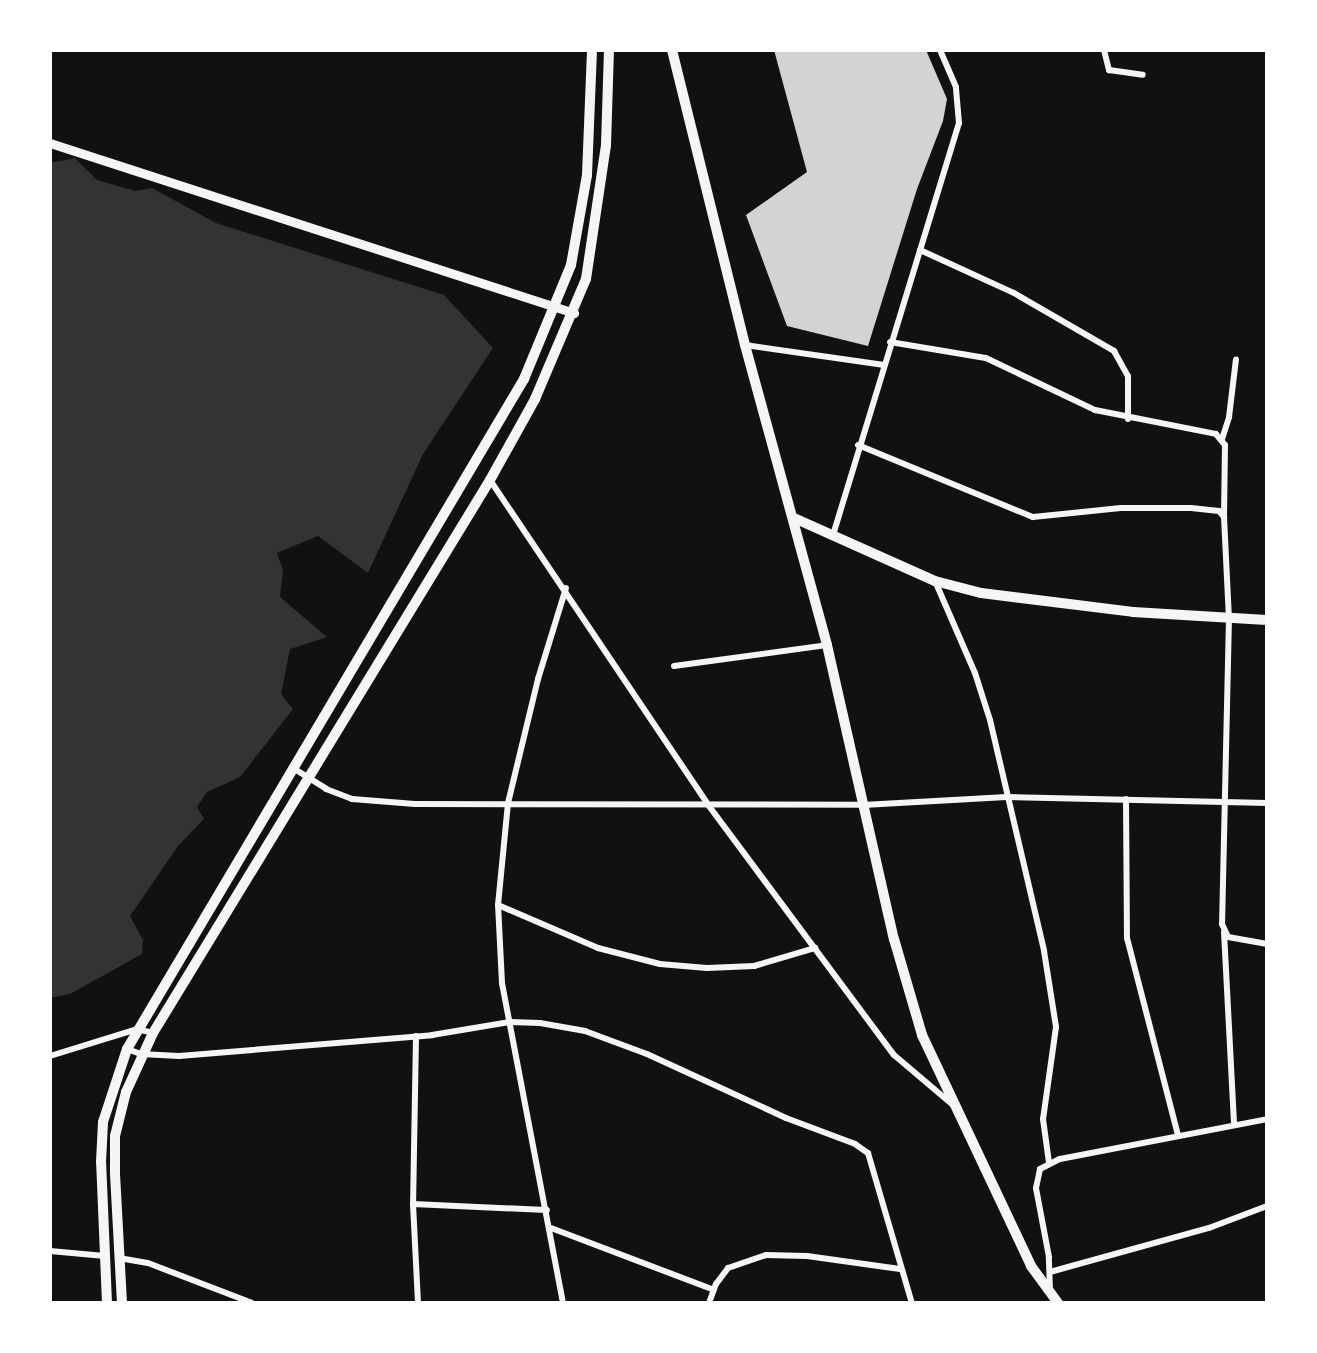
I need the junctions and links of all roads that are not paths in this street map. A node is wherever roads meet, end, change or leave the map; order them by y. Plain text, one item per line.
1 (592, 50) edge
2 (609, 50) edge
3 (672, 50) edge
4 (940, 50) edge
5 (1104, 50) edge
6 (1143, 75) dead end
7 (50, 143) edge
8 (920, 250) junction
9 (556, 307) junction
10 (574, 313) junction
11 (890, 342) junction
12 (745, 345) junction
13 (1236, 359) dead end
14 (883, 365) junction
15 (1128, 419) junction
16 (1222, 439) junction
17 (858, 445) junction
18 (490, 480) junction
19 (1224, 517) junction
20 (794, 518) junction
21 (833, 535) junction
22 (935, 581) junction
23 (566, 588) junction
24 (1229, 618) junction
25 (1267, 620) edge
26 (827, 645) junction
27 (674, 666) dead end
28 (293, 768) junction
29 (307, 779) junction
30 (1007, 797) junction
31 (1126, 799) junction
32 (1222, 800) junction
33 (706, 802) junction
34 (508, 803) junction
35 (1267, 803) edge
36 (863, 805) junction
37 (498, 905) junction
38 (1224, 932) junction
39 (1267, 944) edge
40 (815, 948) junction
41 (510, 1022) junction
42 (137, 1029) junction
43 (153, 1033) junction
44 (416, 1036) junction
45 (127, 1049) junction
46 (141, 1054) junction
47 (50, 1056) edge
48 (953, 1105) junction
49 (1267, 1119) edge
50 (1234, 1124) junction
51 (1178, 1135) junction
52 (1049, 1163) junction
53 (413, 1204) junction
54 (1267, 1206) edge
55 (547, 1210) junction
56 (551, 1228) junction
57 (50, 1251) edge
58 (105, 1256) junction
59 (119, 1258) junction
60 (900, 1269) junction
61 (1050, 1272) junction
62 (714, 1290) junction
63 (1054, 1299) edge
64 (107, 1303) edge
65 (122, 1303) edge
66 (252, 1303) edge
67 (418, 1303) edge
68 (563, 1303) edge
69 (709, 1303) edge
70 (912, 1303) edge

1 - 9 main road
2 - 10 main road
3 - 12 main road
4 - 8 street
5 - 6 street
7 - 9 main road
8 - 11 street
8 - 15 street
9 - 10 main road
9 - 28 main road
10 - 18 main road
11 - 14 street
11 - 15 street
12 - 14 street
12 - 20 main road
13 - 16 street
14 - 17 street
15 - 16 street
16 - 19 street
17 - 19 street
17 - 21 street
18 - 23 street
18 - 29 main road
19 - 24 street
20 - 21 main road
20 - 26 main road
21 - 22 main road
22 - 24 main road
22 - 30 street
23 - 33 street
23 - 34 street
24 - 25 main road
24 - 32 street
26 - 27 street
26 - 36 main road
28 - 29 street
28 - 42 main road
29 - 34 street
29 - 43 main road
30 - 31 street
30 - 36 street
30 - 52 street
31 - 32 street
31 - 51 street
32 - 35 street
32 - 38 street
33 - 34 street
33 - 36 street
33 - 40 street
34 - 37 street
36 - 48 main road
37 - 40 street
37 - 41 street
38 - 39 street
38 - 50 street
40 - 48 street
41 - 44 street
41 - 55 street
41 - 60 street
42 - 43 street
42 - 45 main road
42 - 47 street
43 - 46 main road
44 - 46 street
44 - 53 street
45 - 46 street
45 - 58 main road
46 - 59 main road
48 - 63 main road
49 - 50 street
50 - 51 street
51 - 52 street
52 - 61 street
53 - 55 street
53 - 67 street
54 - 61 street
55 - 56 street
56 - 62 street
56 - 68 street
57 - 58 street
58 - 64 main road
59 - 65 main road
59 - 66 street
60 - 62 street
60 - 70 street
61 - 63 street
62 - 69 street

